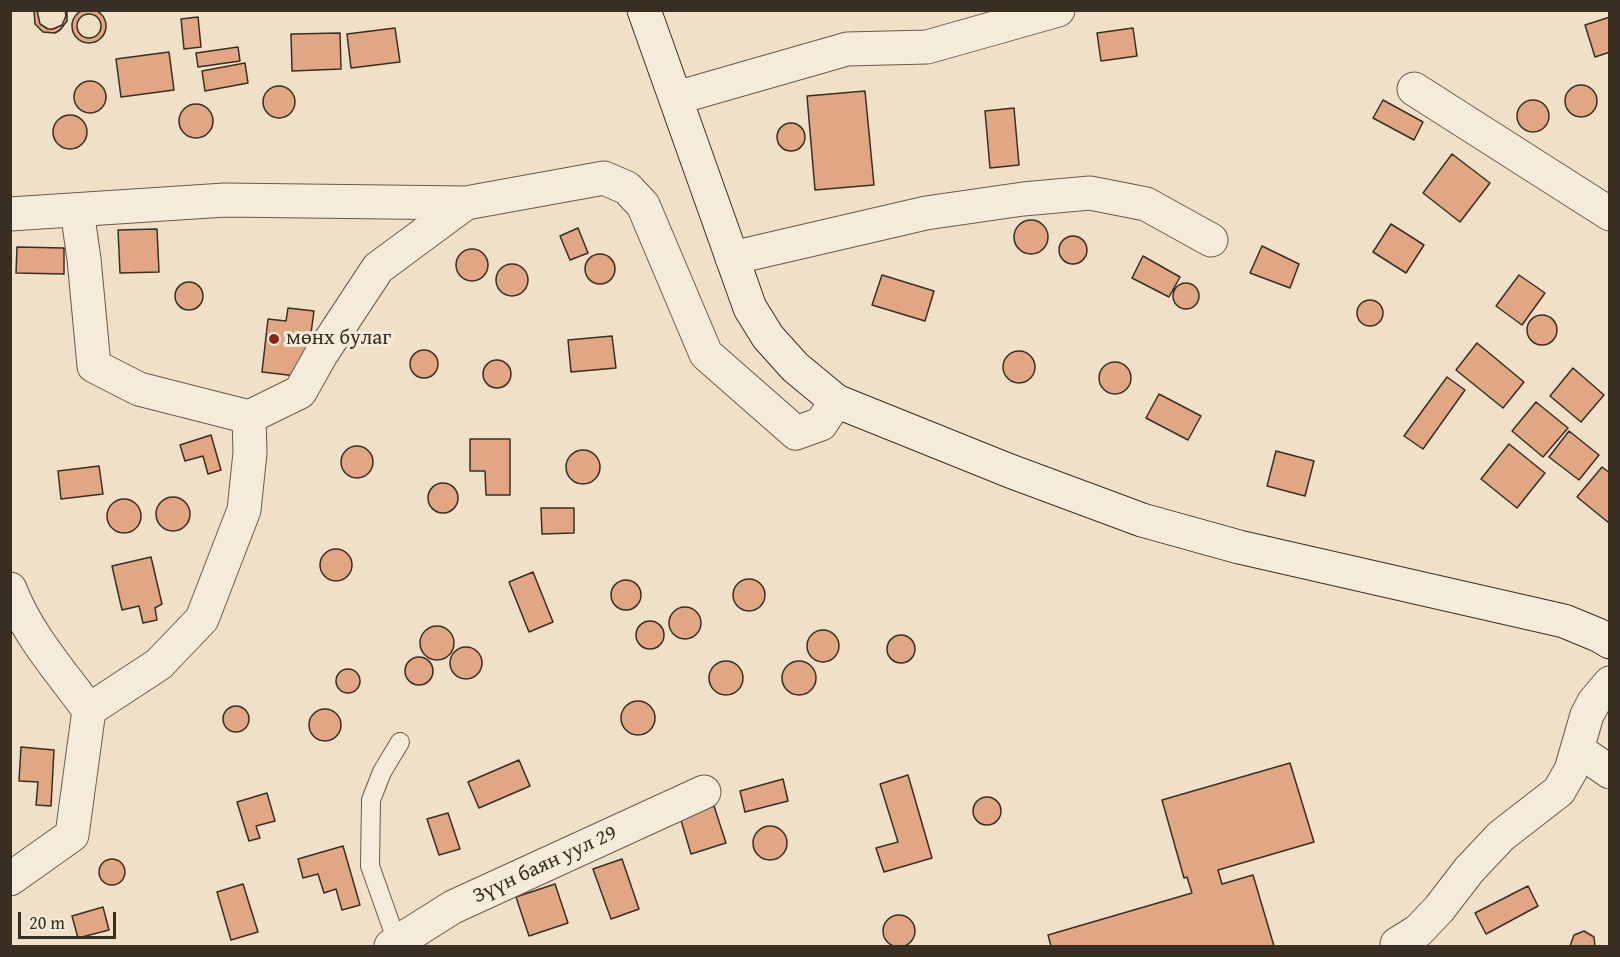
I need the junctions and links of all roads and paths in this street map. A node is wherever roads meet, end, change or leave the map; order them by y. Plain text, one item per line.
1 (644, 10) edge
2 (1058, 10) edge
3 (1414, 89) dead end
4 (676, 98) junction
5 (466, 203) junction
6 (77, 210) junction
7 (10, 214) edge
8 (1610, 214) edge
9 (1211, 240) dead end
10 (732, 258) junction
11 (836, 401) junction
12 (249, 417) junction
13 (10, 589) edge
14 (1610, 642) edge
15 (1610, 683) edge
16 (89, 710) junction
17 (400, 742) dead end
18 (1578, 750) junction
19 (1610, 772) edge
20 (704, 792) dead end
21 (10, 879) edge
22 (394, 944) edge
23 (1397, 944) dead end

1 - 4 street
2 - 4 street
3 - 8 street
4 - 10 street
5 - 6 street
5 - 11 street
5 - 12 street
6 - 7 street
6 - 12 street
9 - 10 street
10 - 11 street
11 - 14 street
12 - 16 street
13 - 16 street
15 - 18 street
16 - 21 street
17 - 22 lane
18 - 19 street
18 - 23 street
20 - 22 street, Зүүн баян уул 29

